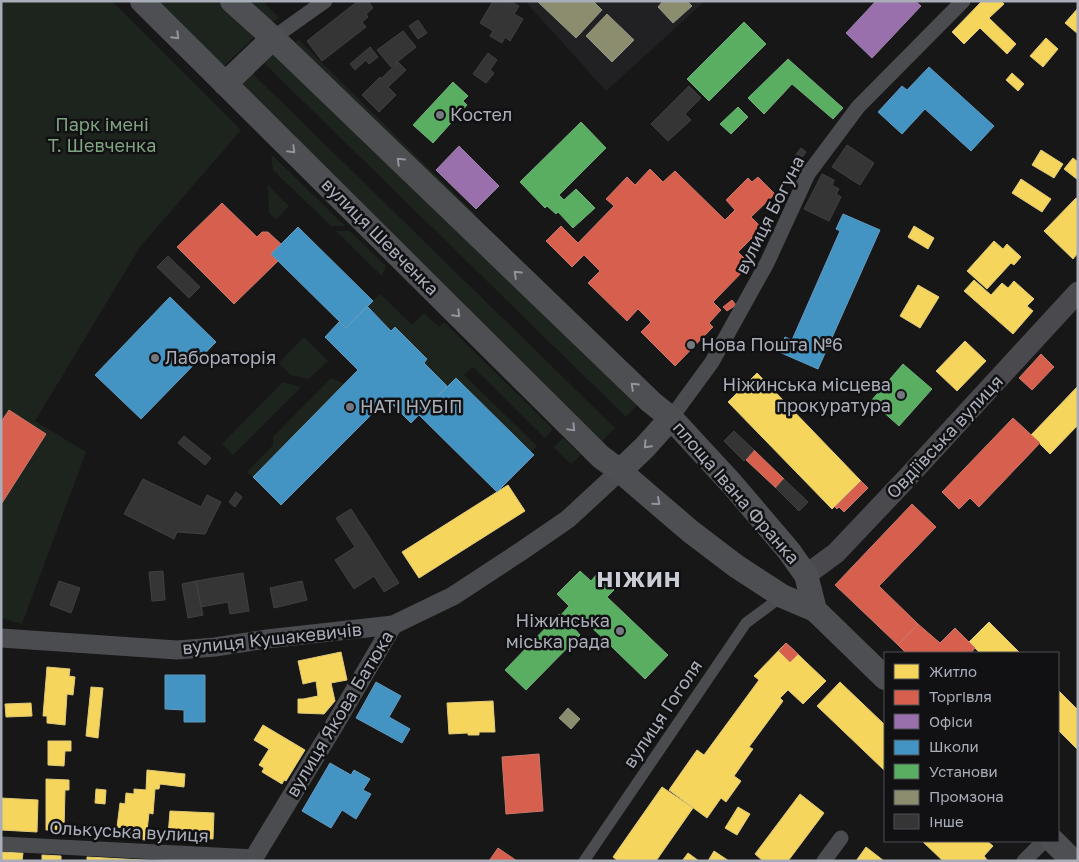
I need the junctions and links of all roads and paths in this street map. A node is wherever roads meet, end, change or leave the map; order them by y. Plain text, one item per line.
1 (142, 1) edge
2 (232, 1) edge
3 (325, 1) edge
4 (963, 1) edge
5 (273, 38) junction
6 (225, 84) junction
7 (1078, 292) edge
8 (672, 418) junction
9 (620, 471) junction
10 (806, 575) junction
11 (782, 596) junction
12 (815, 610) junction
13 (393, 625) junction
14 (1, 638) edge
15 (884, 677) edge
16 (841, 838) dead end
17 (1043, 842) edge
18 (1054, 842) edge
19 (1, 844) edge
20 (254, 859) edge
21 (584, 861) edge
22 (824, 861) edge
23 (1024, 861) edge
24 (1073, 861) edge

1 -> 6 main road, вулиця Шевченка
2 - 5 main road
3 - 5 street
4 - 8 street, вулиця Богуна
5 - 6 main road
8 -> 5 main road
6 -> 9 main road, вулиця Шевченка
7 - 10 main road, Овдіївська вулиця
8 -> 9 main road, площа Івана Франка
8 - 10 main road, площа Івана Франка
9 -> 11 main road, площа Івана Франка
9 - 13 street, вулиця Якова Батюка
10 - 11 main road, площа Івана Франка
10 - 12 main road, площа Івана Франка
11 - 12 main road, площа Івана Франка
11 - 21 street, вулиця Гоголя
12 - 15 main road
13 - 14 street, вулиця Кушакевичів
13 - 20 street, вулиця Якова Батюка
16 - 22 street
17 - 23 street
18 - 24 main road
19 - 20 street, Олькуська вулиця

